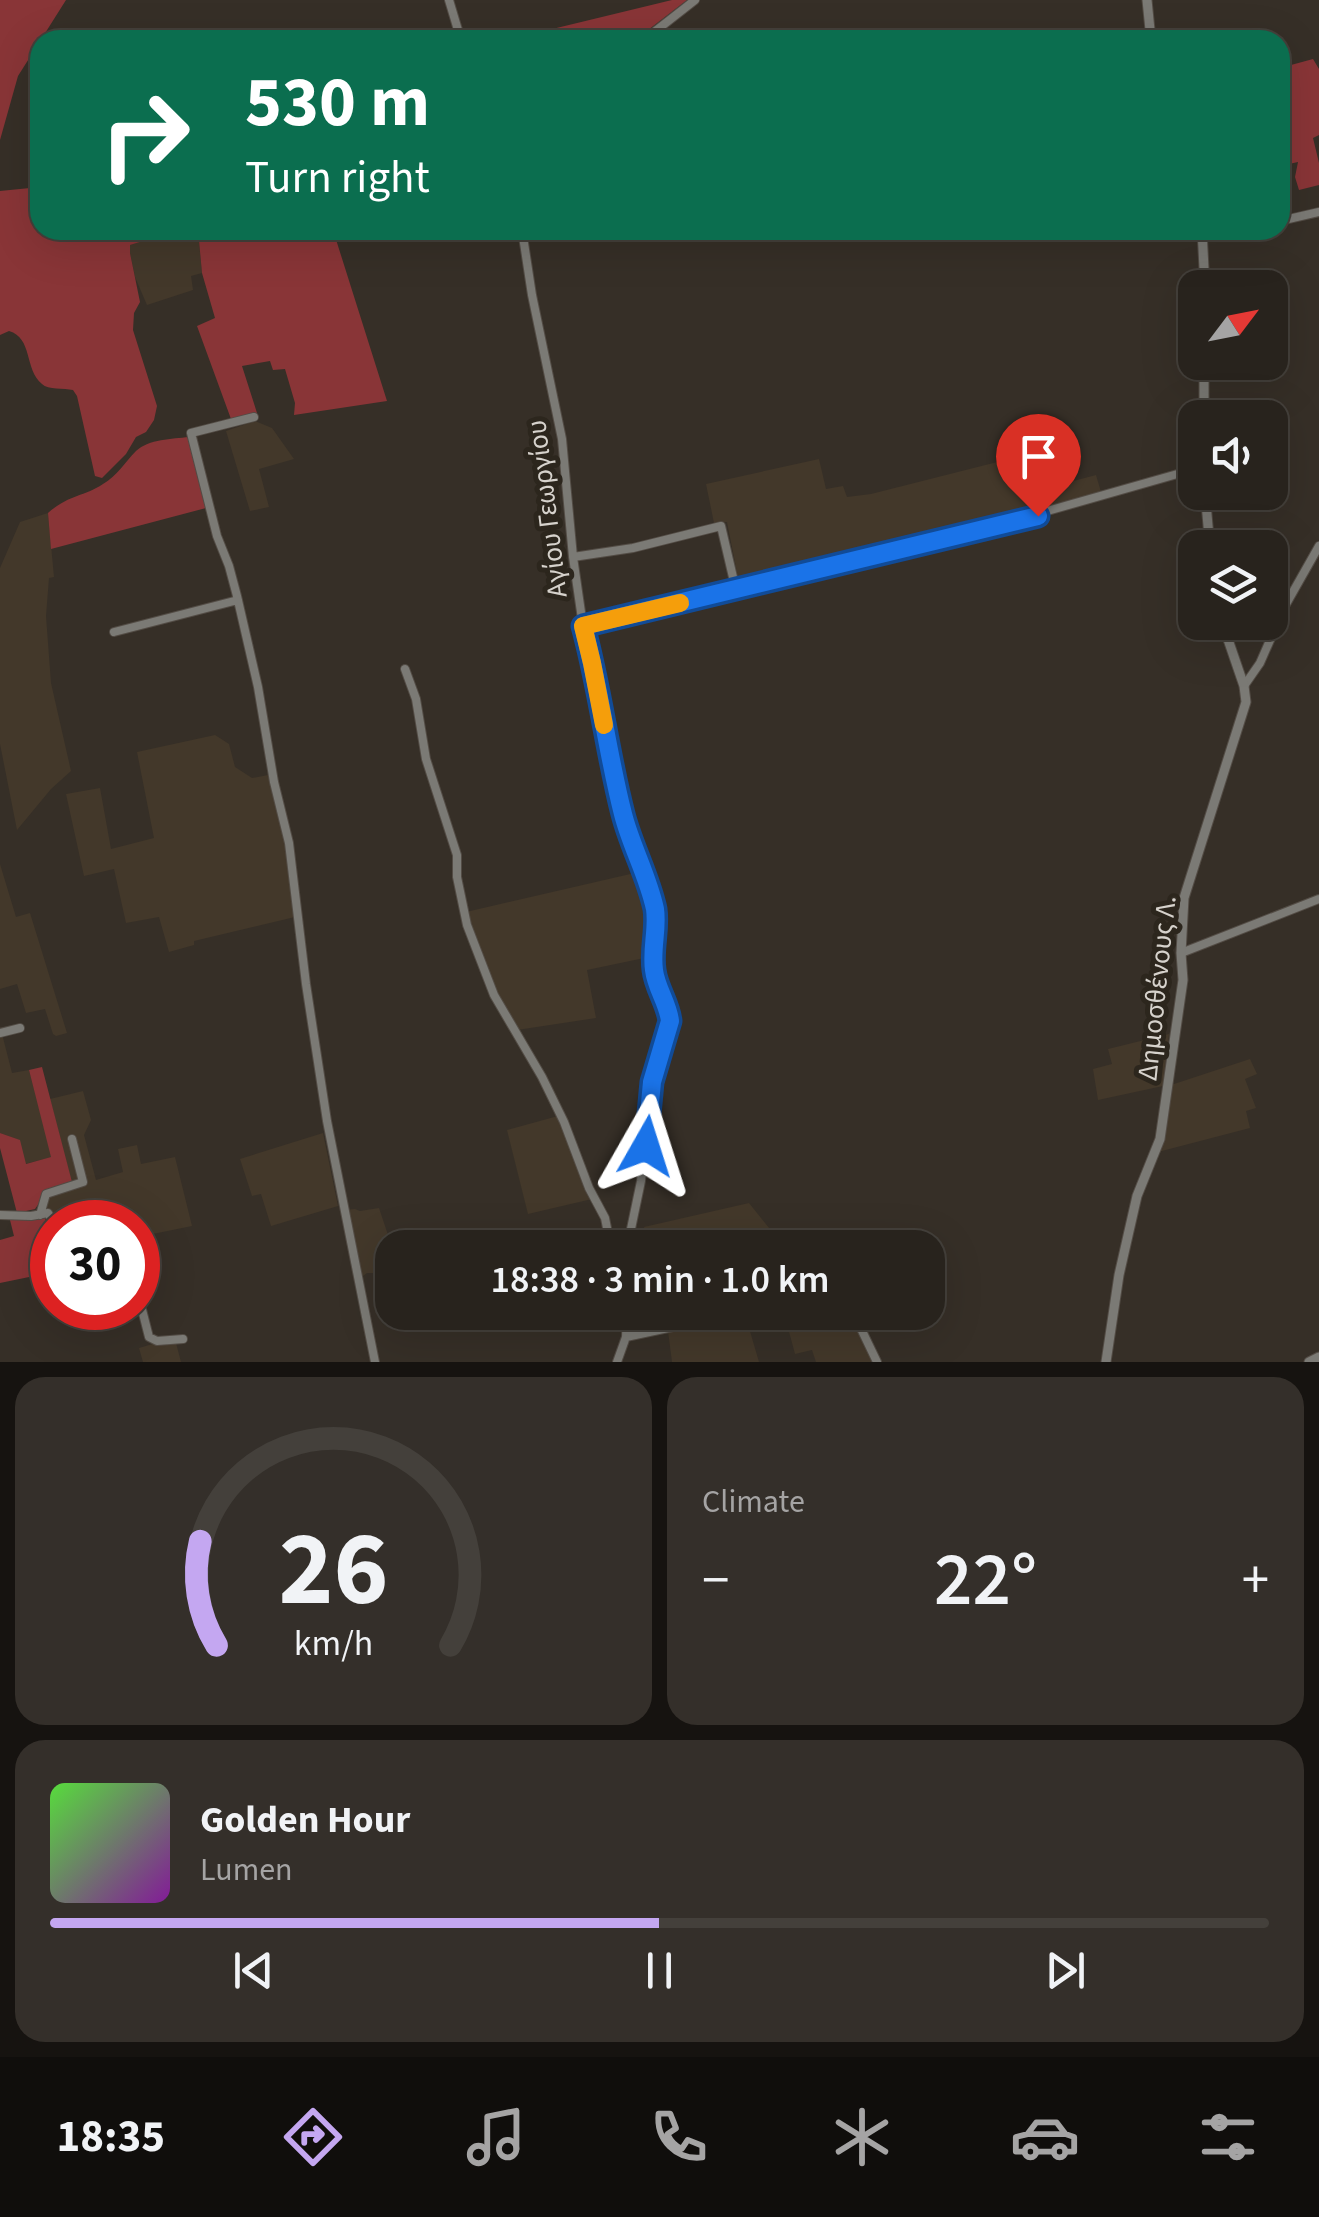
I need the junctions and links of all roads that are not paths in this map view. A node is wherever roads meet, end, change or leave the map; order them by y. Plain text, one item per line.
1 (449, 0) edge
2 (694, 0) edge
3 (1147, 0) edge
4 (458, 30) edge
5 (656, 30) edge
6 (1150, 30) edge
7 (1319, 212) edge
8 (1290, 218) edge
9 (523, 240) edge
10 (1202, 240) edge
11 (1204, 270) edge
12 (254, 418) dead end
13 (1178, 475) edge
14 (1319, 546) edge
15 (573, 558) junction
16 (736, 590) junction
17 (238, 600) junction
18 (583, 626) junction
19 (114, 632) dead end
20 (1228, 640) edge
21 (404, 669) dead end
22 (1244, 686) junction
23 (1319, 900) edge
24 (1180, 952) junction
25 (20, 1028) dead end
26 (0, 1033) edge
27 (72, 1139) dead end
28 (44, 1200) edge
29 (0, 1215) edge
30 (30, 1215) edge
31 (607, 1230) edge
32 (630, 1230) edge
33 (147, 1330) edge
34 (626, 1330) edge
35 (663, 1330) edge
36 (864, 1330) edge
37 (626, 1336) junction
38 (183, 1339) dead end
39 (1319, 1357) edge
40 (374, 1362) edge
41 (617, 1362) edge
42 (876, 1362) edge
43 (1106, 1362) edge
44 (1309, 1362) edge

1 - 4 street
2 - 5 street
3 - 6 street
7 - 8 street
9 - 15 street, Αγίου Γεωργίου
10 - 11 street
12 - 17 street
13 - 16 street
14 - 22 street
15 - 16 street
15 - 18 street, Αγίου Γεωργίου
16 - 18 street
17 - 19 street
17 - 40 street
18 - 32 street, Αγίου Γεωργίου
20 - 22 street, Δημοσθένους Λ.
21 - 31 street
22 - 24 street, Δημοσθένους Λ.
23 - 24 street
24 - 43 street, Δημοσθένους Λ.
25 - 26 street
27 - 28 street
29 - 30 street
33 - 38 street
34 - 37 street
35 - 37 street
36 - 42 street
37 - 41 street
39 - 44 street

